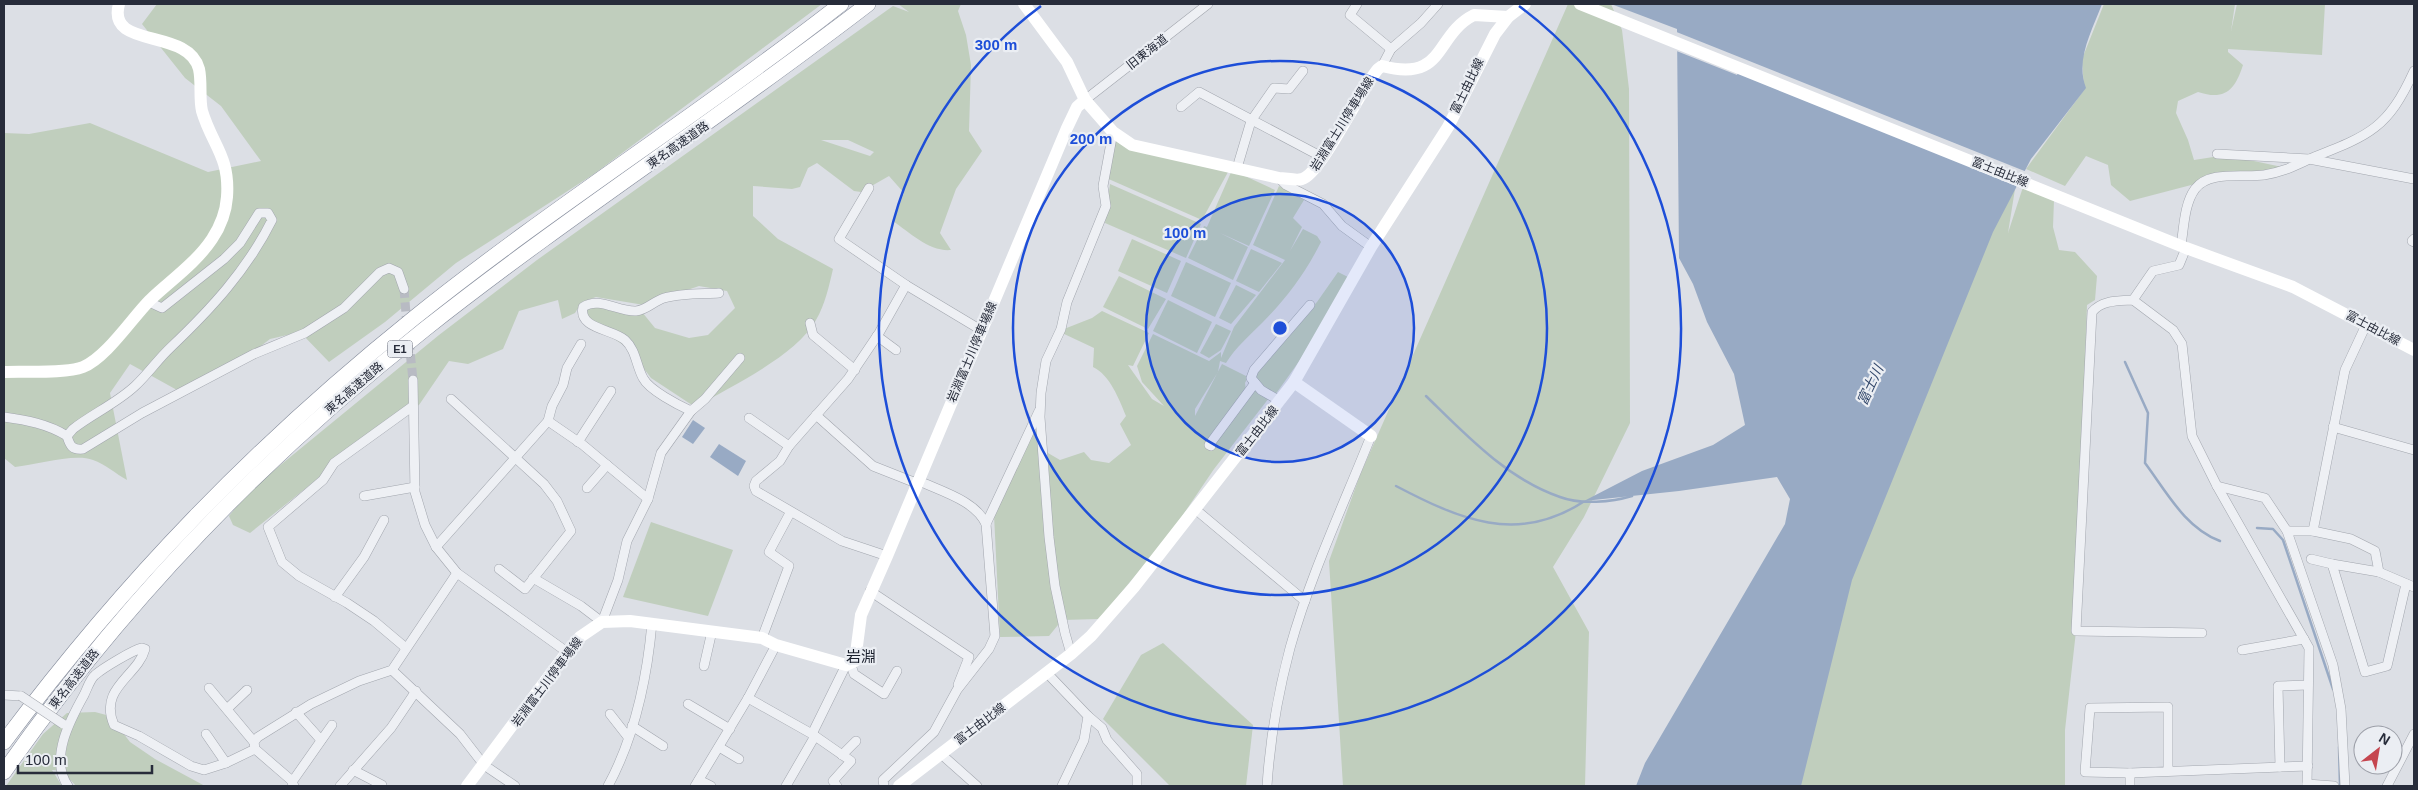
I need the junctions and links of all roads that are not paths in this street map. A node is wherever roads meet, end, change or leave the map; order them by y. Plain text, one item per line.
1 (119, 4) edge
2 (841, 4) edge
3 (868, 4) edge
4 (1024, 4) edge
5 (1208, 4) edge
6 (1357, 4) edge
7 (1438, 4) edge
8 (1525, 4) edge
9 (1580, 4) edge
10 (1508, 17) junction
11 (1391, 49) junction
12 (1382, 66) junction
13 (1303, 71) dead end
14 (2414, 71) edge
15 (1085, 100) junction
16 (1181, 107) dead end
17 (1251, 121) junction
18 (1113, 132) junction
19 (2217, 154) dead end
20 (1322, 157) junction
21 (2309, 159) junction
22 (1237, 168) junction
23 (1280, 178) junction
24 (2414, 179) edge
25 (868, 188) dead end
26 (2184, 246) junction
27 (1371, 247) junction
28 (906, 285) junction
29 (404, 288) tunnel mouth
30 (719, 293) dead end
31 (2133, 300) junction
32 (149, 302) junction
33 (1310, 305) dead end
34 (810, 323) dead end
35 (2366, 325) junction
36 (981, 330) junction
37 (877, 336) junction
38 (581, 344) dead end
39 (896, 350) dead end
40 (2414, 350) edge
41 (740, 358) dead end
42 (854, 370) junction
43 (4, 372) edge
44 (413, 380) tunnel mouth
45 (1294, 382) junction
46 (1255, 383) junction
47 (610, 391) dead end
48 (451, 399) dead end
49 (1280, 401) junction
50 (413, 406) junction
51 (1040, 407) junction
52 (690, 411) junction
53 (816, 416) junction
54 (4, 417) edge
55 (749, 418) dead end
56 (548, 421) junction
57 (2333, 427) junction
58 (67, 436) junction
59 (1372, 436) joint
60 (578, 442) junction
61 (789, 446) junction
62 (1210, 446) dead end
63 (2414, 450) edge
64 (515, 458) junction
65 (607, 465) junction
66 (917, 482) junction
67 (2217, 486) junction
68 (415, 487) junction
69 (587, 488) dead end
70 (364, 496) dead end
71 (648, 499) junction
72 (1195, 510) junction
73 (790, 513) junction
74 (384, 520) dead end
75 (986, 524) junction
76 (2313, 531) junction
77 (2287, 532) junction
78 (436, 546) junction
79 (887, 556) junction
80 (2311, 559) dead end
81 (2332, 564) junction
82 (499, 569) dead end
83 (2379, 572) junction
84 (457, 573) junction
85 (533, 578) junction
86 (2410, 586) edge
87 (870, 591) junction
88 (335, 596) junction
89 (1305, 601) junction
90 (602, 622) junction
91 (652, 623) junction
92 (712, 631) junction
93 (2202, 633) dead end
94 (762, 638) junction
95 (2304, 639) junction
96 (776, 645) junction
97 (406, 648) junction
98 (2242, 650) dead end
99 (568, 652) junction
100 (1071, 654) junction
101 (849, 665) junction
102 (704, 666) dead end
103 (392, 670) junction
104 (897, 672) dead end
105 (1047, 673) junction
106 (2308, 685) junction
107 (210, 688) dead end
108 (248, 690) dead end
109 (957, 690) junction
110 (416, 691) junction
111 (4, 694) edge
112 (748, 698) junction
113 (688, 704) dead end
114 (228, 708) junction
115 (296, 712) junction
116 (610, 714) dead end
117 (1088, 716) junction
118 (64, 725) junction
119 (332, 725) dead end
120 (632, 726) junction
121 (730, 729) junction
122 (206, 734) dead end
123 (813, 735) junction
124 (628, 737) junction
125 (2413, 739) edge
126 (321, 740) junction
127 (856, 741) dead end
128 (4, 742) edge
129 (254, 746) junction
130 (663, 746) dead end
131 (719, 746) junction
132 (941, 754) junction
133 (842, 755) junction
134 (739, 758) dead end
135 (226, 763) junction
136 (484, 765) junction
137 (2308, 766) junction
138 (2280, 767) junction
139 (353, 770) junction
140 (2168, 770) junction
141 (4, 772) edge
142 (2130, 773) junction
143 (697, 783) edge
144 (293, 784) edge
145 (382, 785) edge
146 (2307, 785) edge
147 (68, 786) edge
148 (340, 786) edge
149 (467, 786) edge
150 (514, 786) edge
151 (608, 786) edge
152 (711, 786) edge
153 (786, 786) edge
154 (837, 786) edge
155 (884, 786) edge
156 (900, 786) edge
157 (977, 786) edge
158 (1062, 786) edge
159 (1138, 786) edge
160 (1267, 786) edge
161 (2130, 786) edge
162 (2334, 786) edge
163 (2345, 786) edge
164 (2386, 786) edge

1 - 32 main road
2 - 128 highway, 東名高速道路 / E1
3 - 141 highway, 東名高速道路 / E1
4 - 15 main road
5 - 15 street, 旧東海道
6 - 11 street
7 - 11 street
8 - 10 main road, 富士由比線
9 - 26 main road, 富士由比線
10 - 12 main road, 岩淵富士川停車場線
10 - 27 main road, 富士由比線
11 - 12 street
12 - 20 main road, 岩淵富士川停車場線
13 - 17 street
14 - 21 street
15 - 18 main road, 岩淵富士川停車場線
15 - 36 main road, 岩淵富士川停車場線
16 - 17 street
17 - 20 street
17 - 22 street
18 - 22 main road, 岩淵富士川停車場線
18 - 51 street
19 - 21 street
20 - 23 main road, 岩淵富士川停車場線
21 - 24 street
21 - 26 street
22 - 23 main road, 岩淵富士川停車場線
23 - 27 street
25 - 28 street
26 - 31 street
26 - 35 main road, 富士由比線
27 - 45 main road, 富士由比線
28 - 36 street
28 - 37 street
29 - 58 street
30 - 52 street
31 - 67 street
31 - 93 street
32 - 43 main road
32 - 58 street
33 - 46 street
34 - 42 street
35 - 40 main road, 富士由比線
35 - 57 street
36 - 66 main road, 岩淵富士川停車場線
37 - 39 street
37 - 42 street
38 - 56 street
41 - 52 street
42 - 53 street
44 - 50 street
45 - 49 main road, 富士由比線
45 - 59 main road
46 - 49 street
46 - 62 street
47 - 60 street
48 - 64 street
49 - 72 main road, 富士由比線
50 - 68 street
50 - 88 street
51 - 75 street
51 - 100 street
52 - 71 street
53 - 61 street
53 - 66 street
54 - 58 street
55 - 61 street
56 - 60 street
56 - 64 street
57 - 63 street
57 - 76 street
59 - 89 street
60 - 65 street
61 - 73 street
64 - 78 street
64 - 85 street
65 - 69 street
65 - 71 street
66 - 75 street
66 - 79 main road, 岩淵富士川停車場線
67 - 77 street
67 - 95 street
68 - 70 street
68 - 78 street
71 - 90 street
72 - 89 street
72 - 100 main road, 富士由比線
73 - 79 street
73 - 94 street
74 - 88 street
75 - 109 street
76 - 77 street
76 - 83 street
77 - 163 street
78 - 84 street
79 - 87 main road, 岩淵富士川停車場線
80 - 81 street
81 - 83 street
81 - 86 street
82 - 85 street
83 - 86 street
84 - 97 street
84 - 99 street
85 - 90 street
87 - 101 main road, 岩淵富士川停車場線
87 - 109 street
88 - 97 street
89 - 160 street
90 - 91 main road
90 - 99 main road, 岩淵富士川停車場線
91 - 92 main road
91 - 120 street
92 - 94 main road
92 - 102 street
94 - 96 main road
95 - 98 street
95 - 106 street
96 - 101 main road
96 - 112 street
97 - 103 street
99 - 136 main road, 岩淵富士川停車場線
100 - 105 main road, 富士由比線
101 - 104 street
101 - 123 street
103 - 110 street
103 - 115 street
105 - 117 street
105 - 132 main road, 富士由比線
106 - 137 street
106 - 138 street
107 - 114 street
108 - 114 street
109 - 155 street
110 - 136 street
110 - 139 street
111 - 118 street, bridge
112 - 121 street
112 - 123 street
113 - 121 street
114 - 129 street
115 - 126 street
115 - 129 street
116 - 124 street
117 - 158 street
117 - 159 street
118 - 135 street
118 - 147 street
119 - 126 street
120 - 124 street
120 - 130 street
121 - 131 street
122 - 135 street
123 - 133 street
123 - 153 street
124 - 151 street
125 - 164 street
126 - 144 street
127 - 133 street
129 - 135 street
129 - 144 street
131 - 134 street
131 - 143 street
132 - 156 main road, 富士由比線
132 - 157 street
133 - 154 street
136 - 149 main road, 岩淵富士川停車場線
136 - 150 street
137 - 138 street
137 - 146 street
138 - 140 street
139 - 145 street
139 - 148 street
140 - 142 street
140 - 142 street
142 - 161 street
143 - 152 street
146 - 162 street

